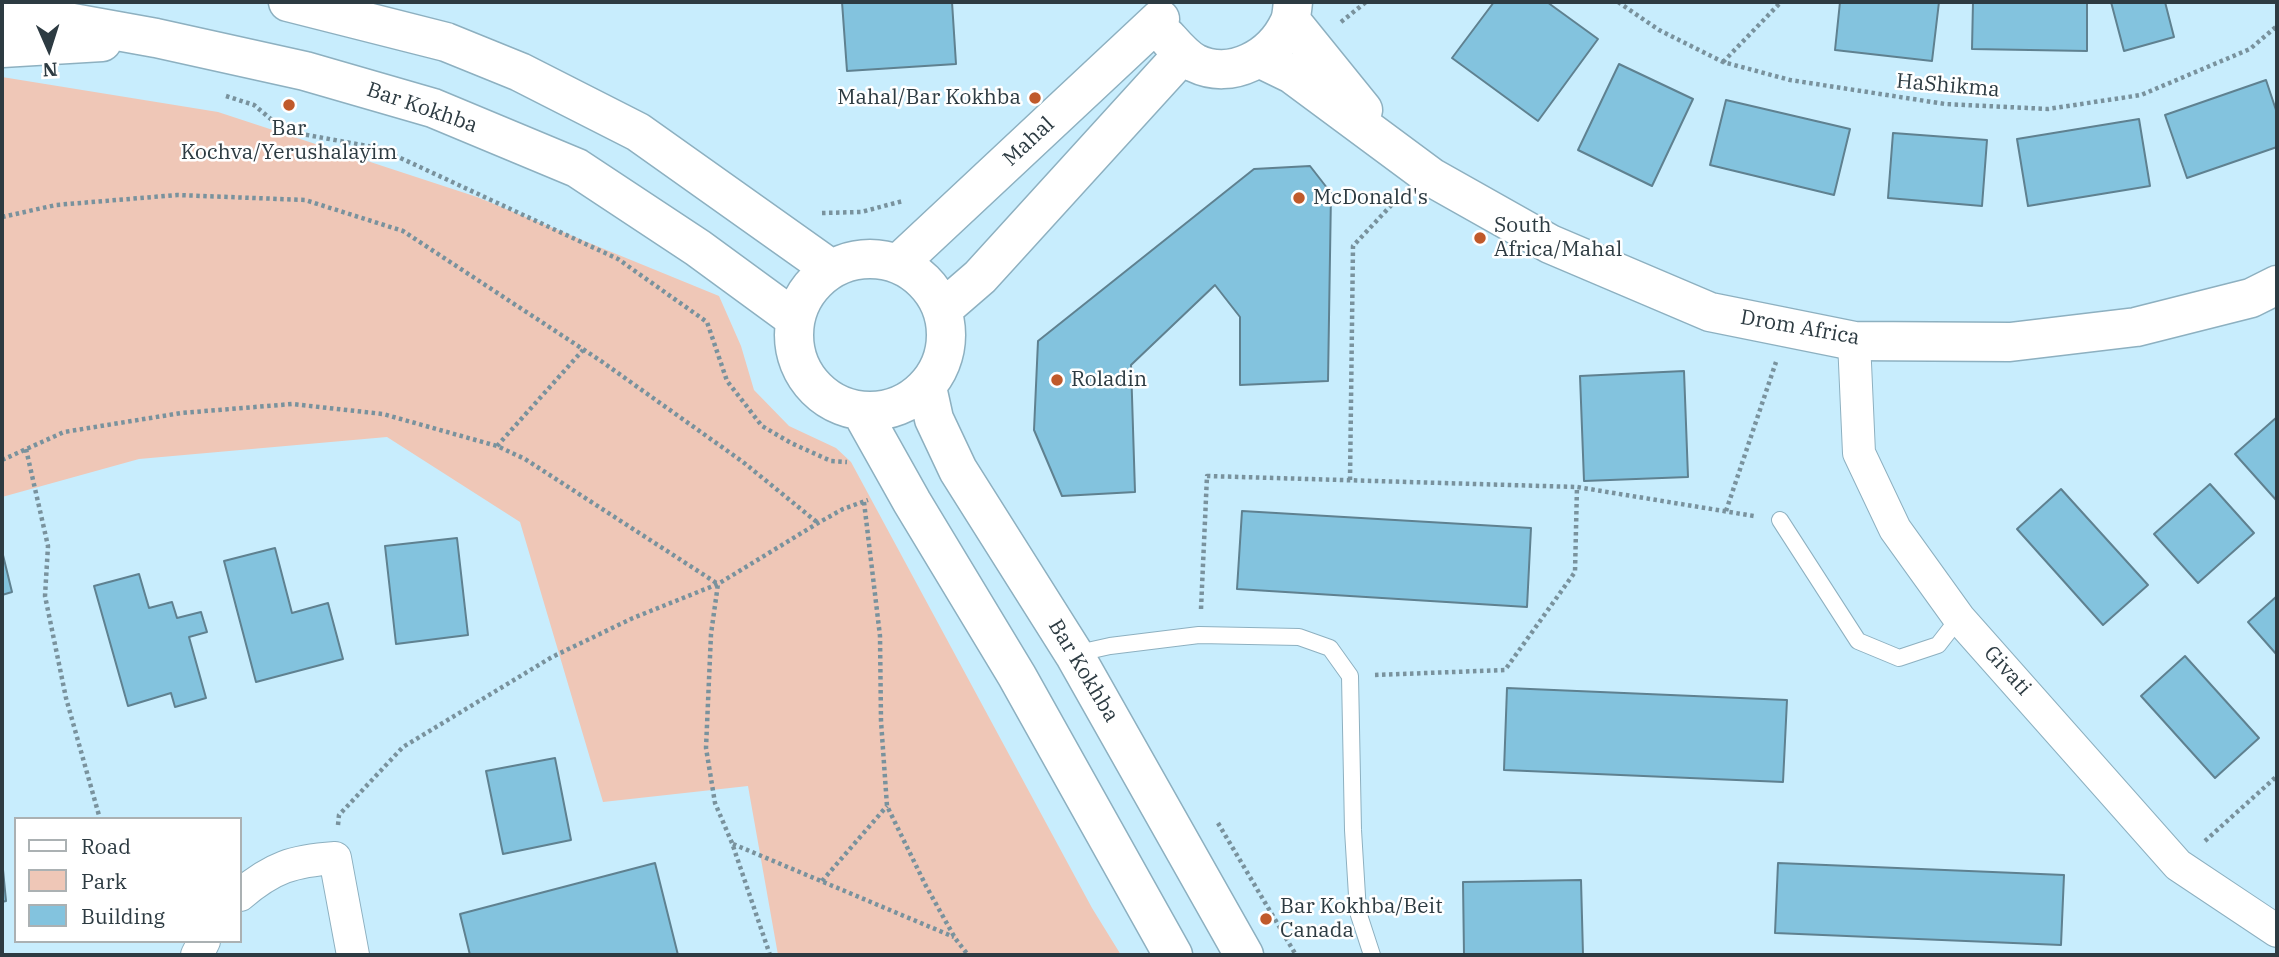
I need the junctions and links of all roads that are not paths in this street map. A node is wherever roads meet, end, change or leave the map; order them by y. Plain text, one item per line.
1 (288, 2) edge
2 (1157, 11) edge
3 (1292, 11) edge
4 (2, 12) edge
5 (156, 38) junction
6 (2, 48) edge
7 (1183, 54) junction
8 (1259, 58) junction
9 (1398, 153) junction
10 (898, 264) junction
11 (831, 269) junction
12 (2277, 285) edge
13 (943, 309) junction
14 (795, 319) junction
15 (1854, 341) junction
16 (928, 387) junction
17 (861, 411) junction
18 (1780, 520) road end
19 (1959, 618) junction
20 (1074, 654) junction
21 (242, 893) edge
22 (2277, 931) edge
23 (353, 955) edge
24 (1173, 955) edge
25 (1244, 955) edge
26 (1372, 955) edge

1 - 11 main road
2 - 7 main road
2 - 10 main road, Mahal
3 - 8 main road
3 - 9 main road, Drom Africa
4 - 5 main road, Bar Kokhba
5 - 6 main road
5 - 14 main road, Bar Kokhba
7 - 8 main road
7 - 13 main road
8 - 9 main road, Drom Africa
9 - 15 main road, Drom Africa
10 - 11 main road
10 - 13 main road
11 - 14 main road
12 - 15 main road, Drom Africa
13 - 16 main road
14 - 17 main road
15 - 19 street, Givati
16 - 17 main road
16 - 20 main road, Bar Kokhba
17 - 24 main road
18 - 19 lane
19 - 22 street, Givati
20 - 25 main road, Bar Kokhba
20 - 26 lane
21 - 23 street

